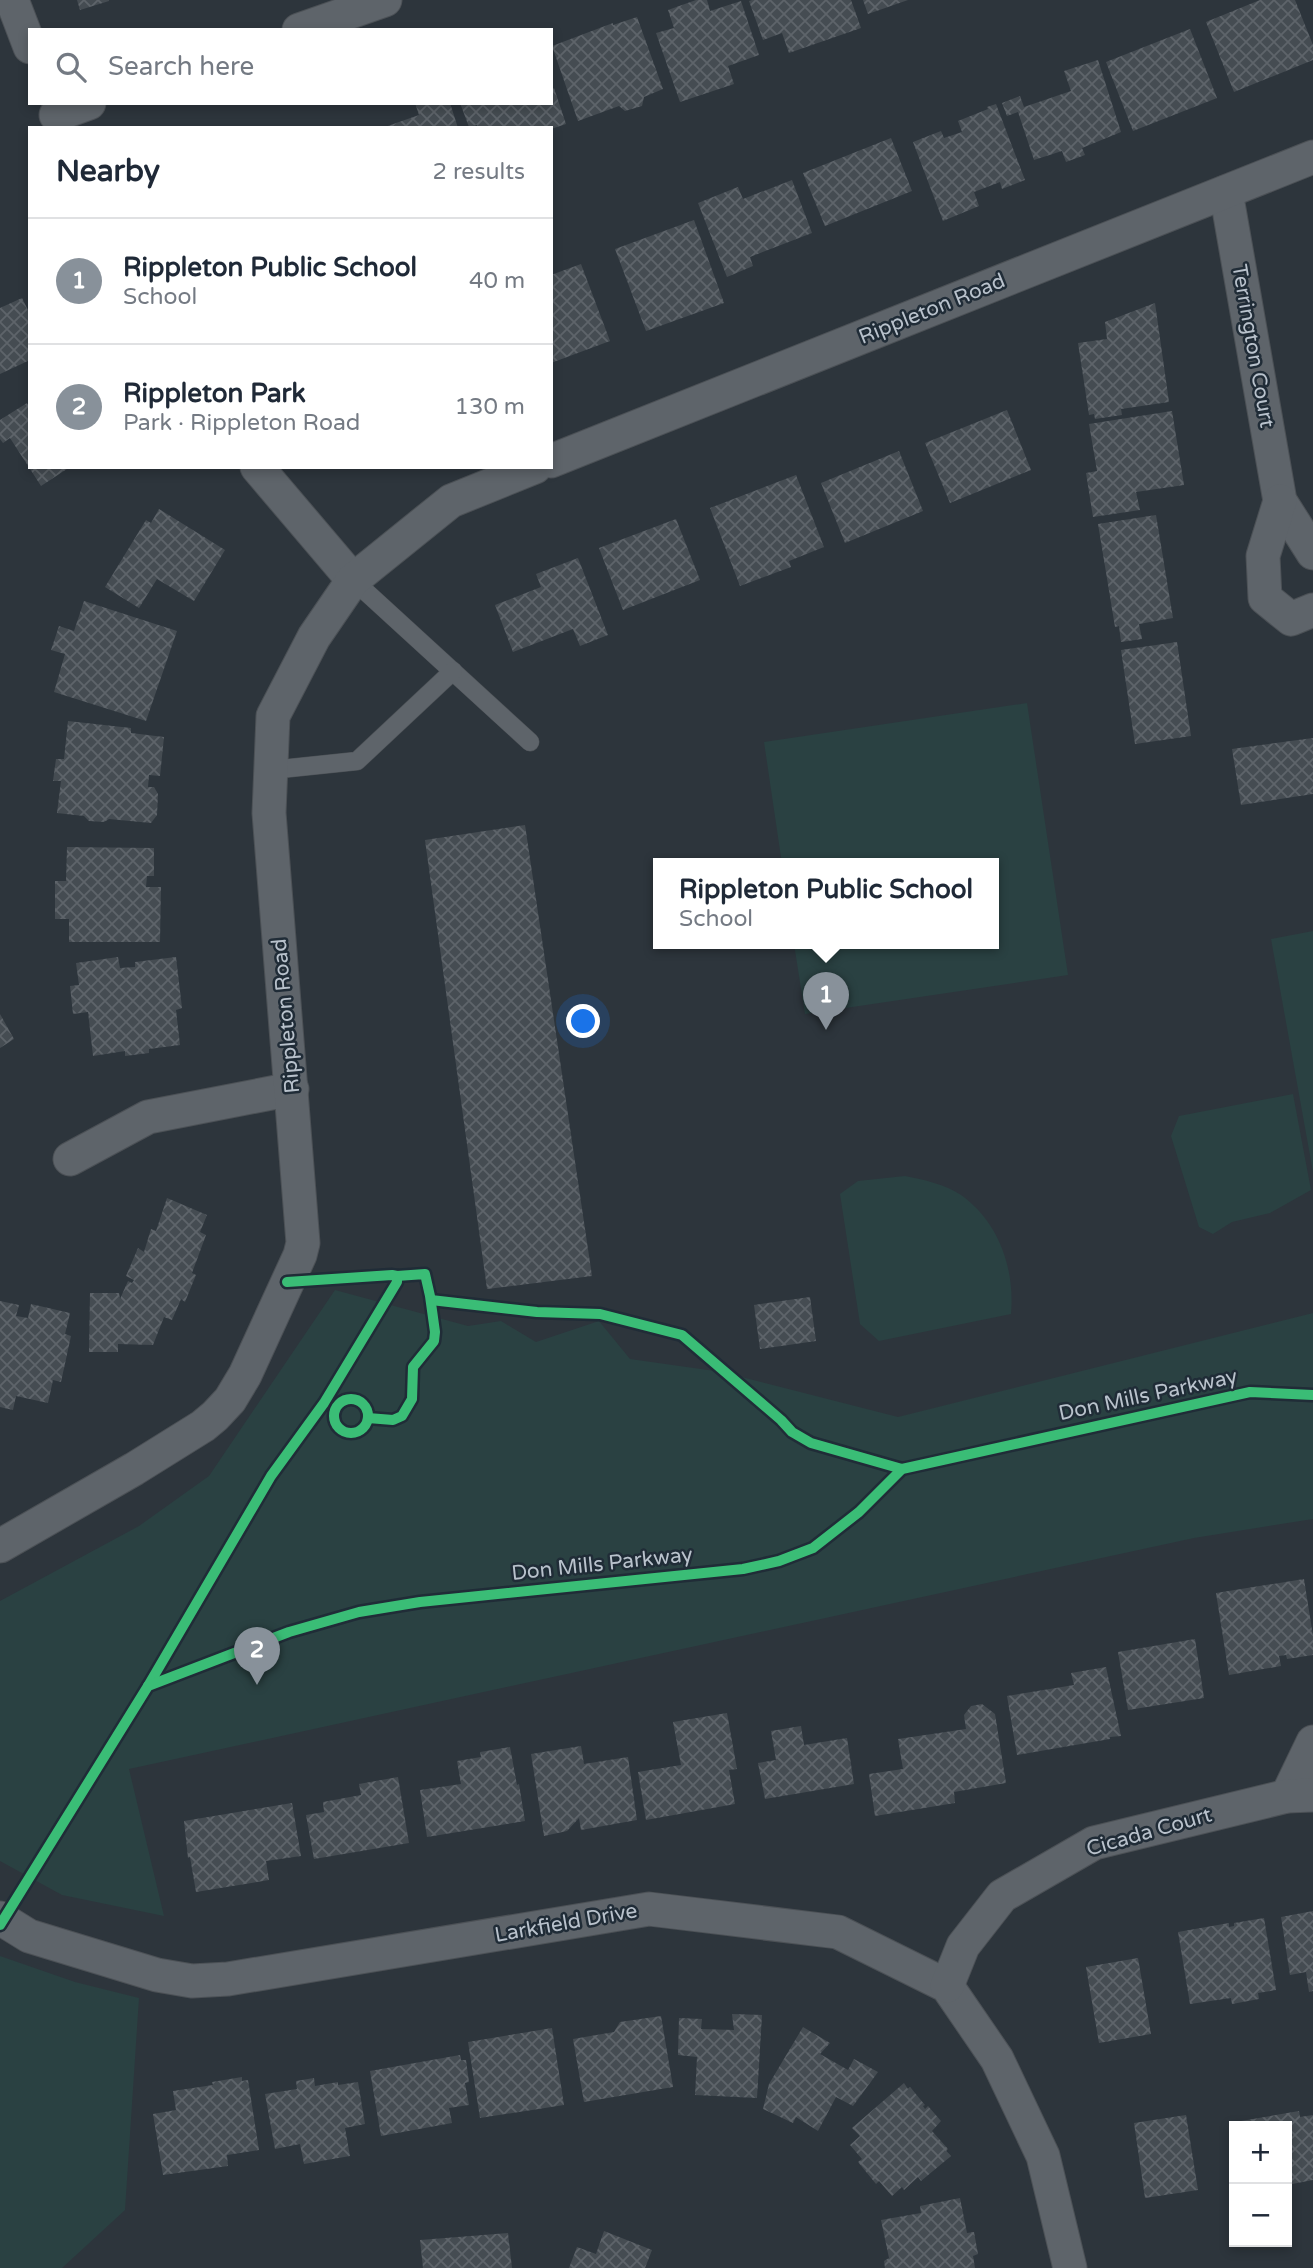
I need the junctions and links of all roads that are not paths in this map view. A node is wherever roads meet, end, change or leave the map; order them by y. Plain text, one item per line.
1 (12, 0) edge
2 (385, 0) edge
3 (305, 28) edge
4 (28, 42) edge
5 (84, 105) edge
6 (56, 115) edge
7 (1313, 157) edge
8 (1226, 192) junction
9 (553, 460) edge
10 (259, 469) edge
11 (530, 469) edge
12 (1280, 500) junction
13 (1313, 553) edge
14 (353, 580) junction
15 (1313, 610) edge
16 (453, 671) junction
17 (530, 742) dead end
18 (271, 770) junction
19 (292, 1088) junction
20 (71, 1160) dead end
21 (0, 1546) edge
22 (1313, 1742) edge
23 (1300, 1796) edge
24 (0, 1918) edge
25 (947, 1986) junction
26 (1070, 2268) edge

1 - 4 street
2 - 3 street
5 - 6 street
7 - 8 street, Rippleton Road
8 - 9 street, Rippleton Road
8 - 12 street, Terrington Court
10 - 14 street
11 - 14 street, Rippleton Road
12 - 13 street, Terrington Court
12 - 15 street, Terrington Court
14 - 16 lane
14 - 18 street, Rippleton Road
16 - 17 lane
16 - 18 lane
18 - 19 street, Rippleton Road
19 - 20 street
19 - 21 street, Rippleton Road
22 - 23 street, Cicada Court
23 - 25 street, Cicada Court
24 - 25 street, Larkfield Drive
25 - 26 street, Larkfield Drive

